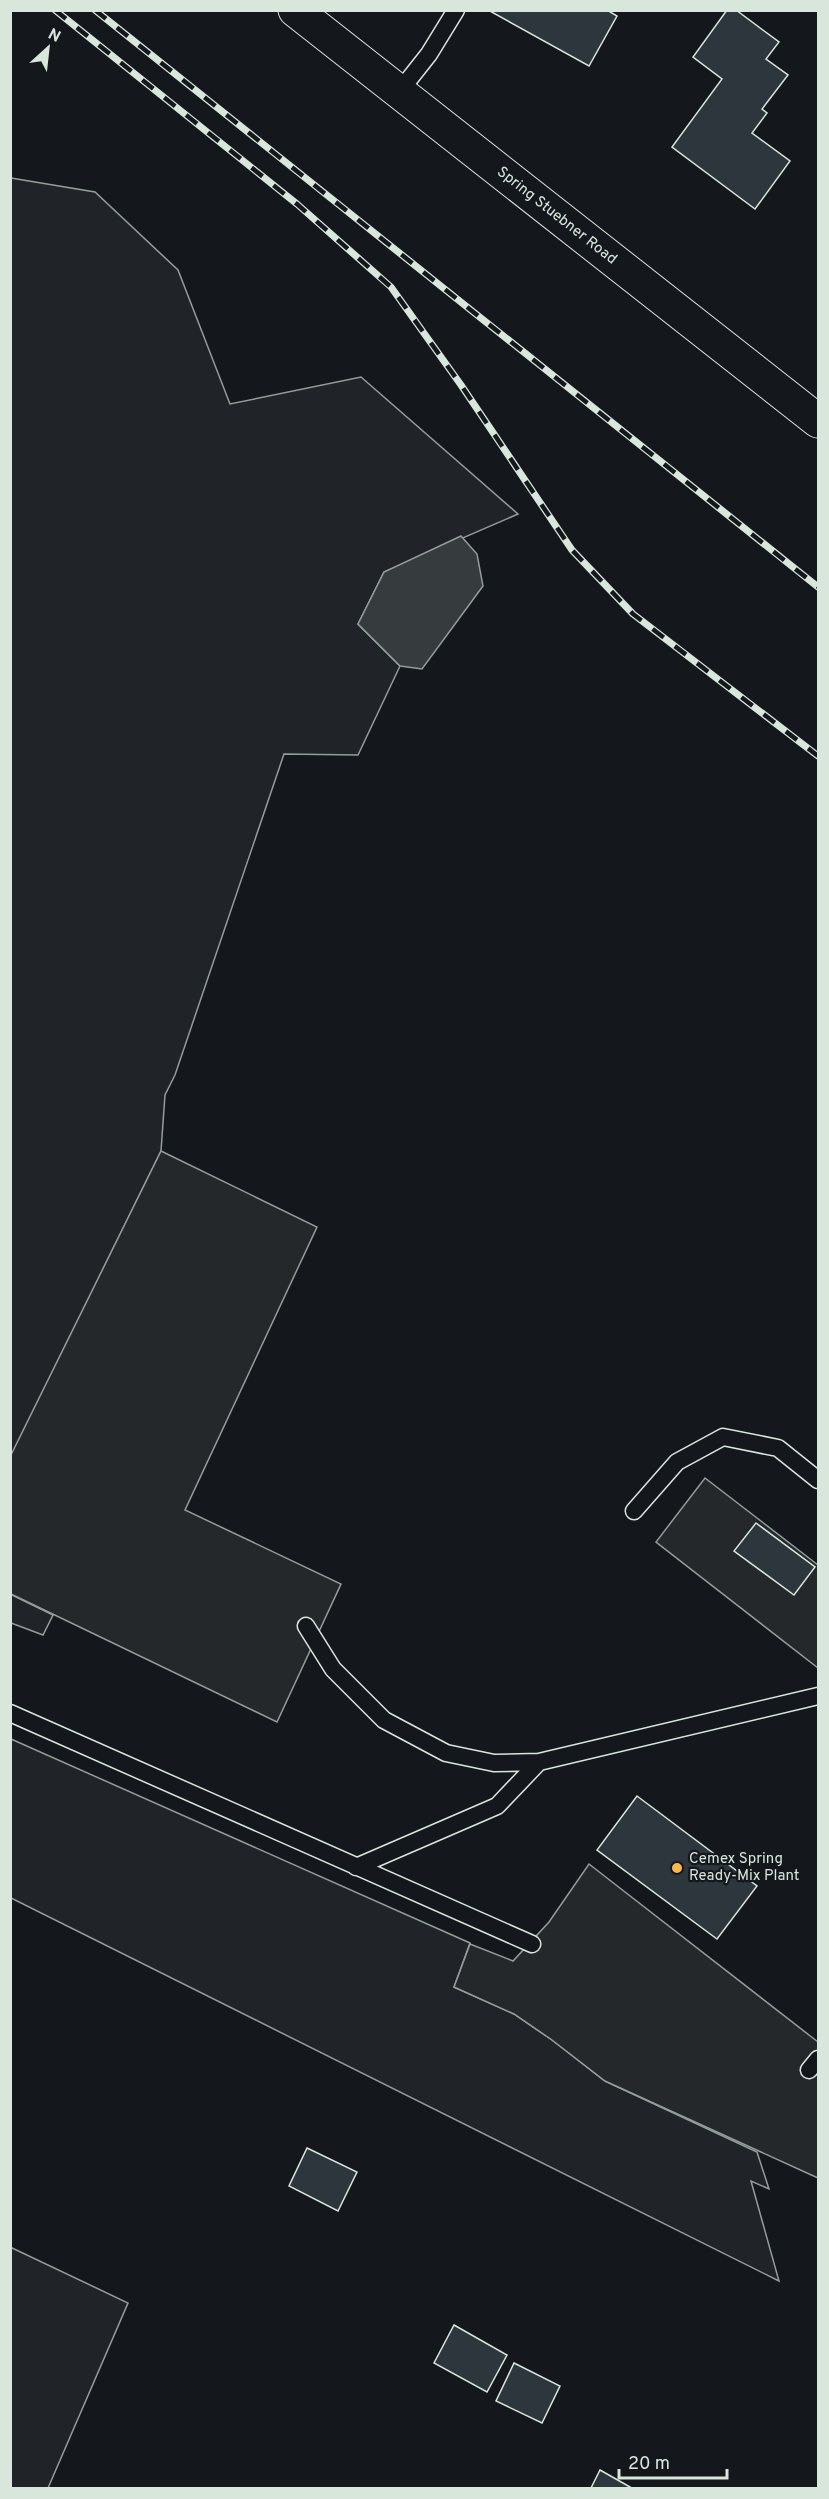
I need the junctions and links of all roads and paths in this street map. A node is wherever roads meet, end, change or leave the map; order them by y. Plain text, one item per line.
1 (295, 10) edge
2 (456, 10) edge
3 (399, 92) junction
4 (819, 421) edge
5 (819, 1480) edge
6 (634, 1511) dead end
7 (306, 1626) dead end
8 (819, 1696) edge
9 (10, 1713) edge
10 (539, 1762) junction
11 (356, 1867) junction
12 (532, 1944) dead end

1 - 3 main road, Spring Stuebner Road
2 - 3 lane
3 - 4 main road, Spring Stuebner Road
5 - 6 lane
7 - 10 lane
8 - 10 lane
9 - 11 lane
10 - 11 lane
11 - 12 lane

